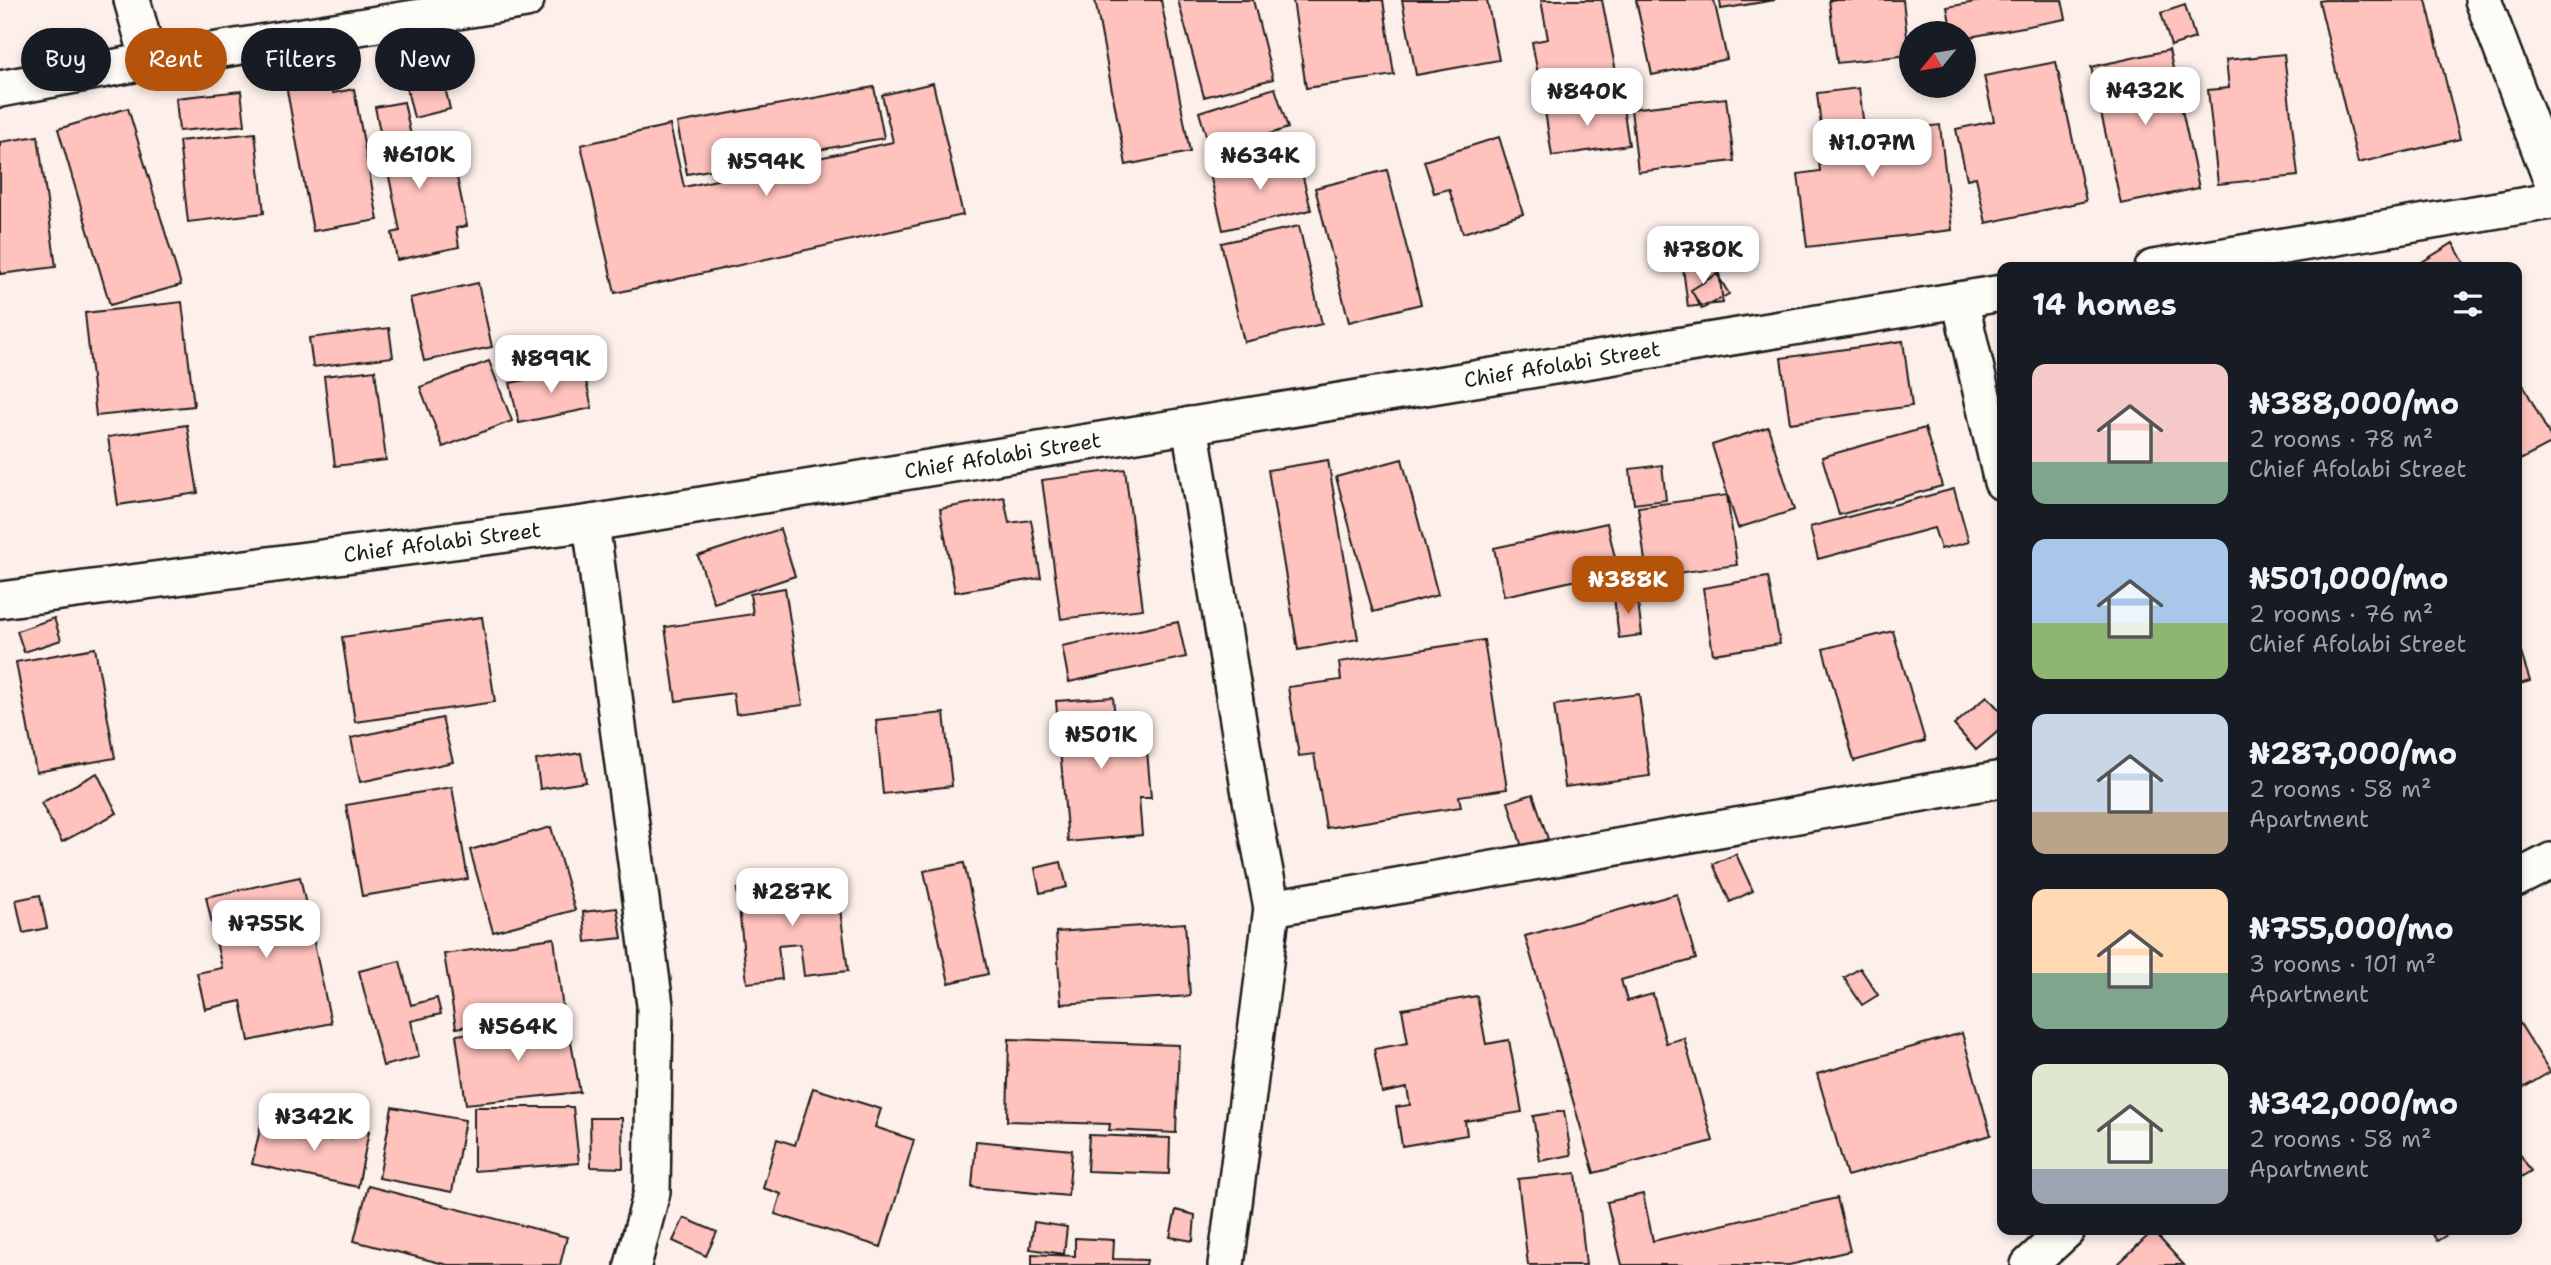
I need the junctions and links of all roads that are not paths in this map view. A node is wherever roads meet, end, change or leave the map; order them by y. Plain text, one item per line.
1 (132, 0) edge
2 (526, 0) edge
3 (2483, 0) edge
4 (140, 28) edge
5 (227, 48) edge
6 (125, 66) edge
7 (0, 89) edge
8 (2551, 179) edge
9 (2551, 201) edge
10 (2189, 262) edge
11 (1997, 294) edge
12 (1960, 300) junction
13 (1190, 425) junction
14 (1997, 460) edge
15 (591, 523) junction
16 (0, 600) edge
17 (1997, 780) edge
18 (2551, 861) edge
19 (2522, 876) edge
20 (1272, 908) junction
21 (2062, 1235) edge
22 (633, 1265) edge
23 (1226, 1265) edge
24 (2029, 1265) edge

1 - 4 street
2 - 5 street
3 - 8 street
6 - 7 street
9 - 10 street
11 - 12 street, Chief Afolabi Street
12 - 13 street, Chief Afolabi Street
12 - 14 street
13 - 15 street, Chief Afolabi Street
13 - 20 street
15 - 16 street, Chief Afolabi Street
15 - 22 street
17 - 20 street
18 - 19 street
20 - 23 street
21 - 24 street

